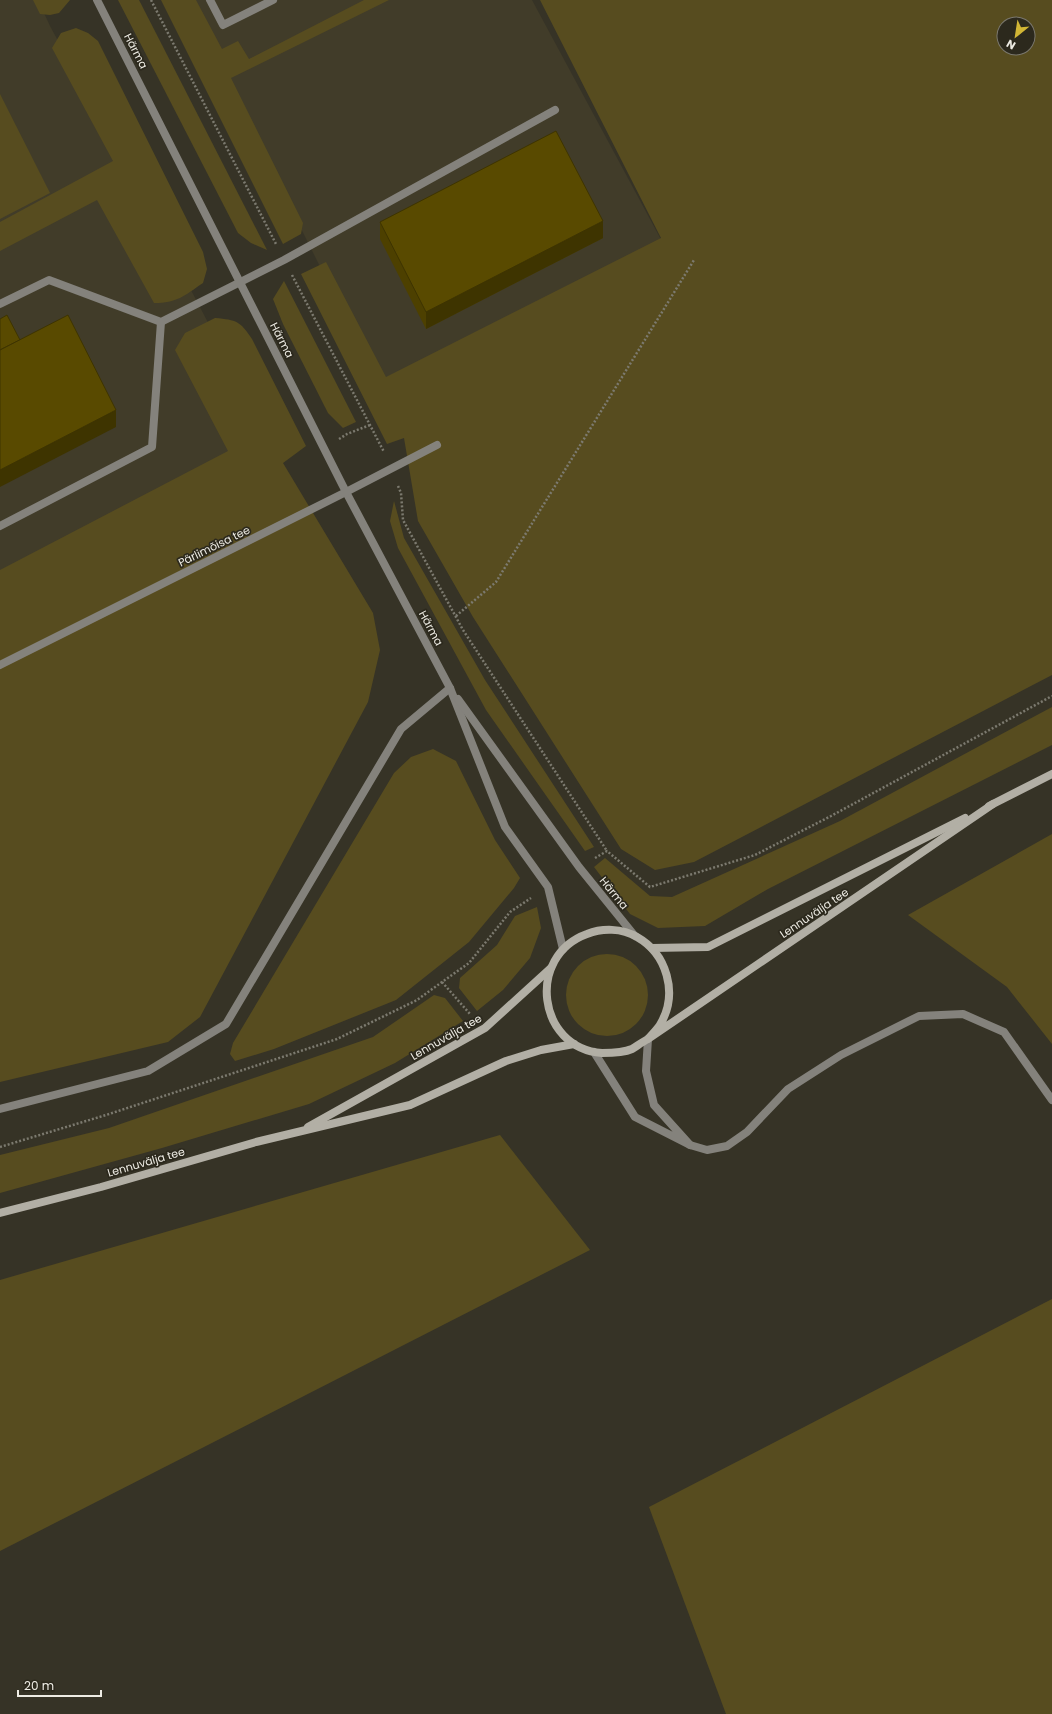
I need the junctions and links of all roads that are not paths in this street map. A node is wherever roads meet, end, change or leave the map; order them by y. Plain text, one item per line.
1 (98, 0) edge
2 (210, 0) edge
3 (273, 0) edge
4 (555, 110) dead end
5 (240, 283) junction
6 (0, 304) edge
7 (161, 322) junction
8 (437, 445) dead end
9 (346, 492) junction
10 (0, 526) edge
11 (0, 665) edge
12 (450, 688) junction
13 (1052, 774) edge
14 (993, 804) junction
15 (634, 936) junction
16 (652, 948) junction
17 (562, 949) junction
18 (551, 967) junction
19 (648, 1039) junction
20 (574, 1044) junction
21 (594, 1052) junction
22 (1052, 1100) edge
23 (0, 1109) edge
24 (298, 1132) junction
25 (690, 1144) junction
26 (0, 1213) edge

1 - 5 street, Härma
2 - 3 street
4 - 5 street
5 - 7 street
5 - 9 street, Härma
6 - 7 street
7 - 10 street
8 - 9 street, Pärlimõisa tee
9 - 11 street, Pärlimõisa tee
9 - 12 street, Härma
12 - 15 street, Härma
12 - 17 street, Härma
12 - 23 street
13 - 14 main road, Lennuvälja tee
14 - 16 main road, Lennuvälja tee
14 - 19 main road, Lennuvälja tee
15 - 16 main road, Lennuvälja tee
15 - 17 main road, Lennuvälja tee
16 - 19 main road, Lennuvälja tee
17 - 18 main road, Lennuvälja tee
18 - 20 main road, Lennuvälja tee
18 - 24 main road, Lennuvälja tee
19 - 21 main road, Lennuvälja tee
19 - 25 street
20 - 21 main road, Lennuvälja tee
20 - 24 main road, Lennuvälja tee
21 - 25 street
22 - 25 street
24 - 26 main road, Lennuvälja tee

